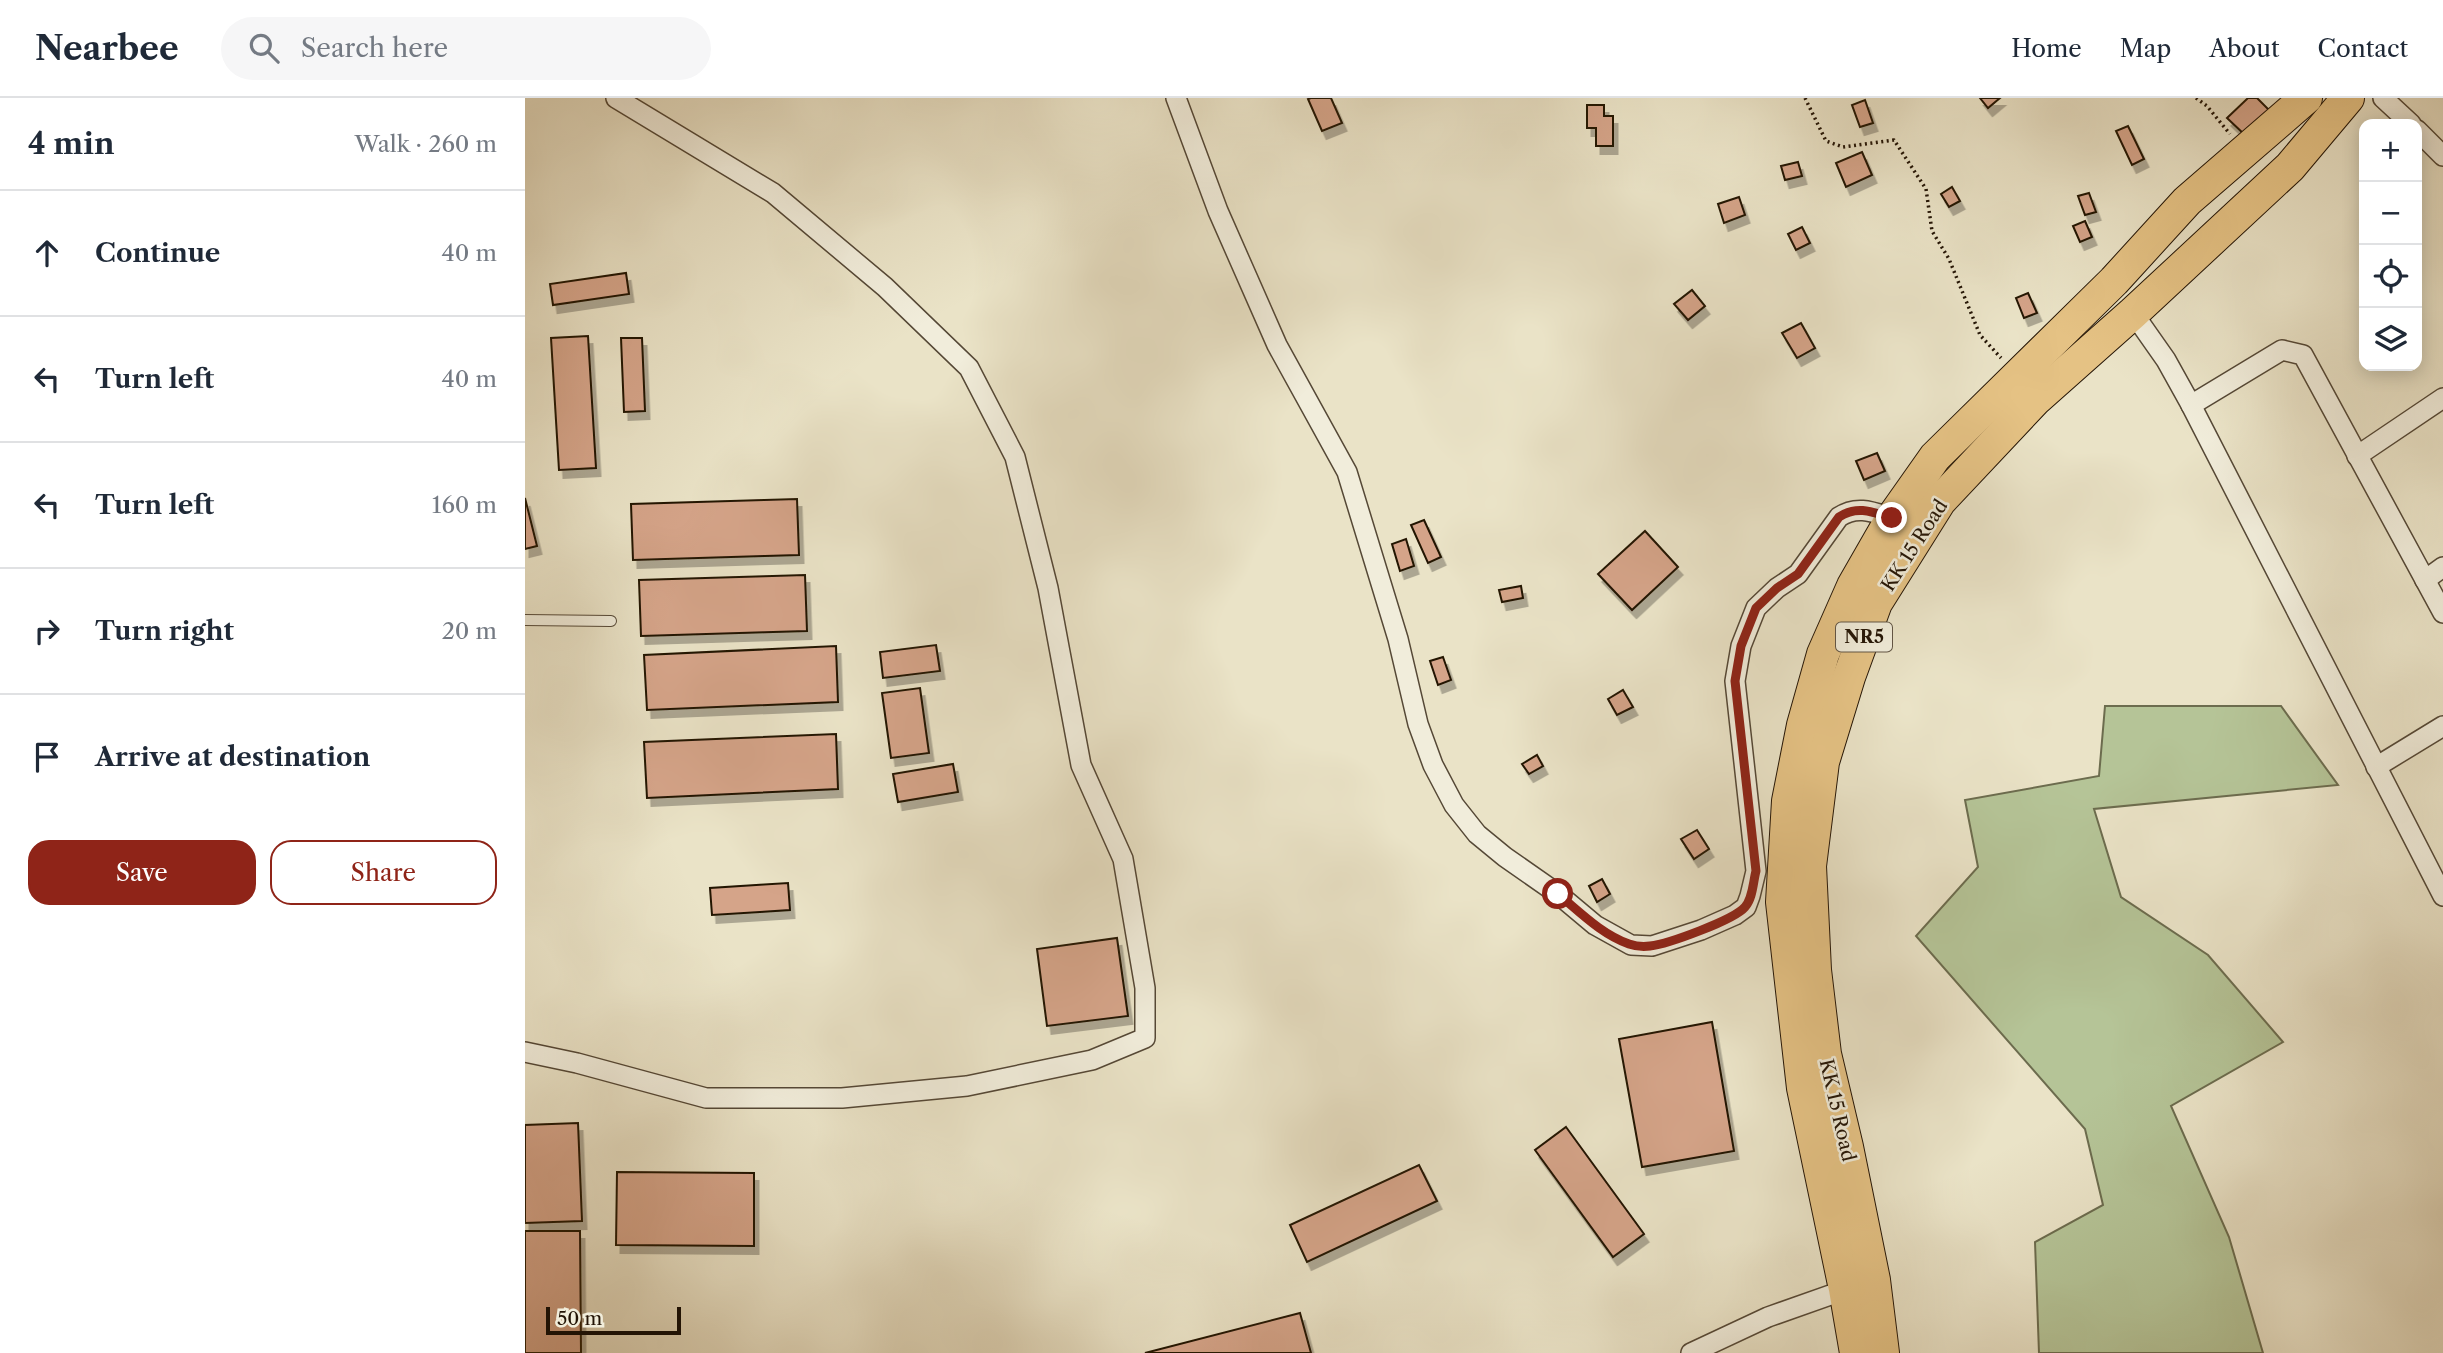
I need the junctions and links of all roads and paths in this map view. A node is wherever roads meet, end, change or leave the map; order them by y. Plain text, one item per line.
1 (616, 98) edge
2 (1176, 98) edge
3 (1805, 98) edge
4 (2196, 98) edge
5 (2306, 98) edge
6 (2348, 98) edge
7 (2383, 98) edge
8 (2406, 119) edge
9 (2422, 135) edge
10 (2244, 152) junction
11 (2443, 156) edge
12 (2133, 313) junction
13 (2016, 376) junction
14 (2443, 398) edge
15 (2191, 405) junction
16 (2357, 456) junction
17 (1892, 518) junction
18 (2443, 567) edge
19 (2425, 580) junction
20 (2443, 613) edge
21 (525, 620) edge
22 (611, 621) dead end
23 (2443, 726) edge
24 (2376, 767) junction
25 (2443, 896) edge
26 (525, 1052) edge
27 (1859, 1284) junction
28 (1691, 1353) edge
29 (1856, 1353) edge
30 (1883, 1353) edge

1 - 26 street
2 - 17 street
3 - 13 path
4 - 10 path
5 - 10 highway, KK 15 Road / NR5
6 - 12 highway, KK 15 Road / NR5
7 - 8 street
9 - 11 street
10 - 13 highway, KK 15 Road / NR5
12 - 15 street
12 - 27 highway, KK 15 Road / NR5
13 - 17 highway, KK 15 Road / NR5
14 - 16 street
15 - 16 street
15 - 24 street
16 - 19 street
17 - 27 highway, KK 15 Road / NR5
18 - 19 street
19 - 20 street
21 - 22 lane
23 - 24 street
24 - 25 street
27 - 28 street
27 - 29 highway, KK 15 Road / NR5
27 - 30 highway, KK 15 Road / NR5

